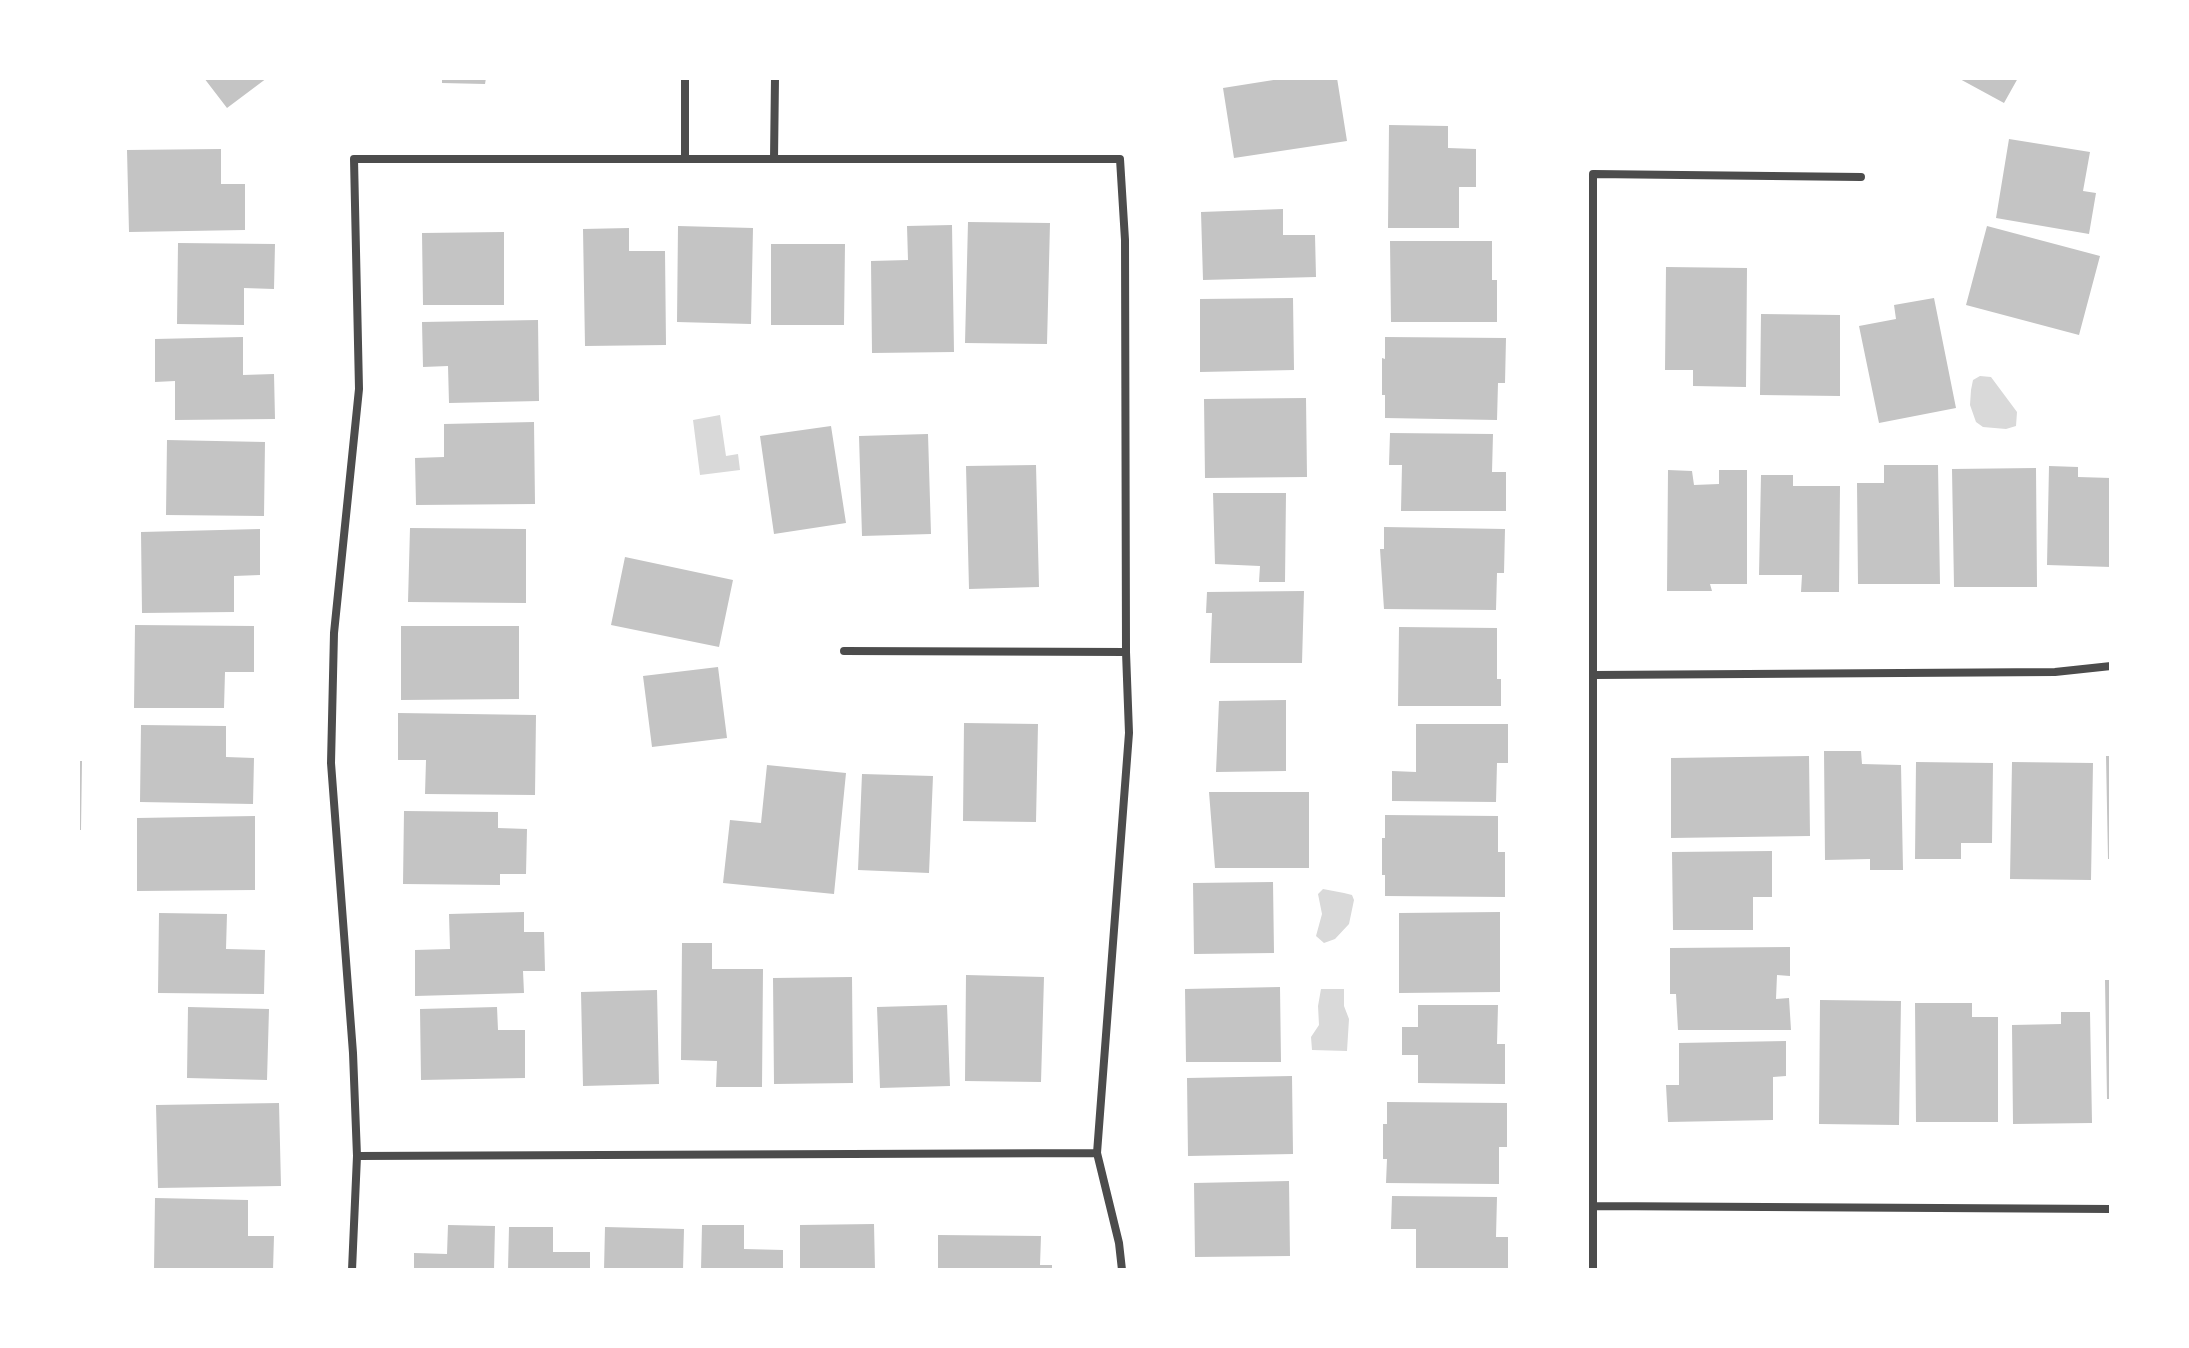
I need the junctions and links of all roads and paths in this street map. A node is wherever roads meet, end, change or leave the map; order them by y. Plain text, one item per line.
1 (685, 78) edge
2 (775, 78) edge
3 (685, 159) junction
4 (774, 159) junction
5 (1861, 177) dead end
6 (844, 651) dead end
7 (1126, 652) junction
8 (2111, 666) edge
9 (1594, 675) junction
10 (1097, 1153) junction
11 (357, 1156) junction
12 (1593, 1206) junction
13 (2111, 1209) edge
14 (352, 1270) edge
15 (1122, 1270) edge
16 (1593, 1270) edge

1 - 3 street
2 - 4 street
3 - 4 street
3 - 11 street
4 - 7 street
5 - 9 street
6 - 7 street
7 - 10 street
8 - 9 street
9 - 12 street
10 - 11 street
10 - 15 street
11 - 14 street
12 - 13 street
12 - 16 street

